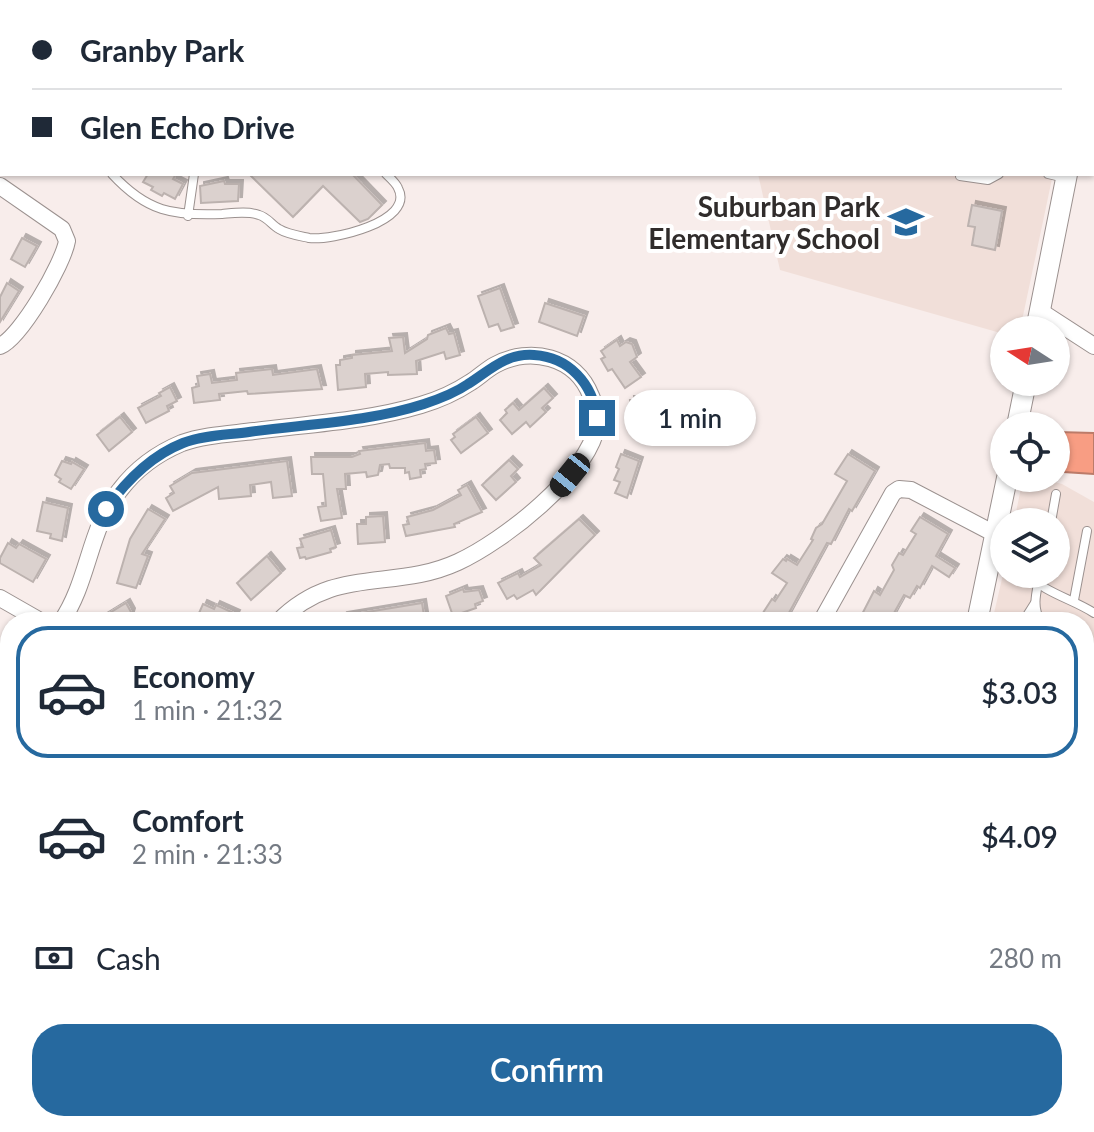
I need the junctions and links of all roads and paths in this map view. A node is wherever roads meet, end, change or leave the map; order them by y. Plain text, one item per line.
1 (114, 176) edge
2 (194, 176) edge
3 (388, 176) edge
4 (960, 176) dead end
5 (995, 176) edge
6 (1056, 176) edge
7 (0, 186) edge
8 (188, 216) junction
9 (1039, 316) edge
10 (1070, 335) edge
11 (0, 346) edge
12 (1094, 346) edge
13 (1056, 494) dead end
14 (1054, 508) edge
15 (1087, 531) dead end
16 (990, 533) edge
17 (990, 575) edge
18 (1038, 588) edge
19 (1043, 588) edge
20 (0, 598) edge
21 (1074, 600) junction
22 (1035, 603) junction
23 (24, 612) edge
24 (67, 612) edge
25 (290, 612) edge
26 (827, 612) edge
27 (980, 612) edge
28 (1029, 612) edge
29 (1036, 612) edge
30 (1092, 612) edge

1 - 8 lane
2 - 8 lane
3 - 8 lane
4 - 5 lane
6 - 9 street
7 - 11 street
10 - 12 street
13 - 14 lane
15 - 21 lane
16 - 26 street
17 - 27 street
18 - 22 lane
19 - 21 lane
20 - 23 street
21 - 30 lane
22 - 28 lane
22 - 29 lane
24 - 25 street

